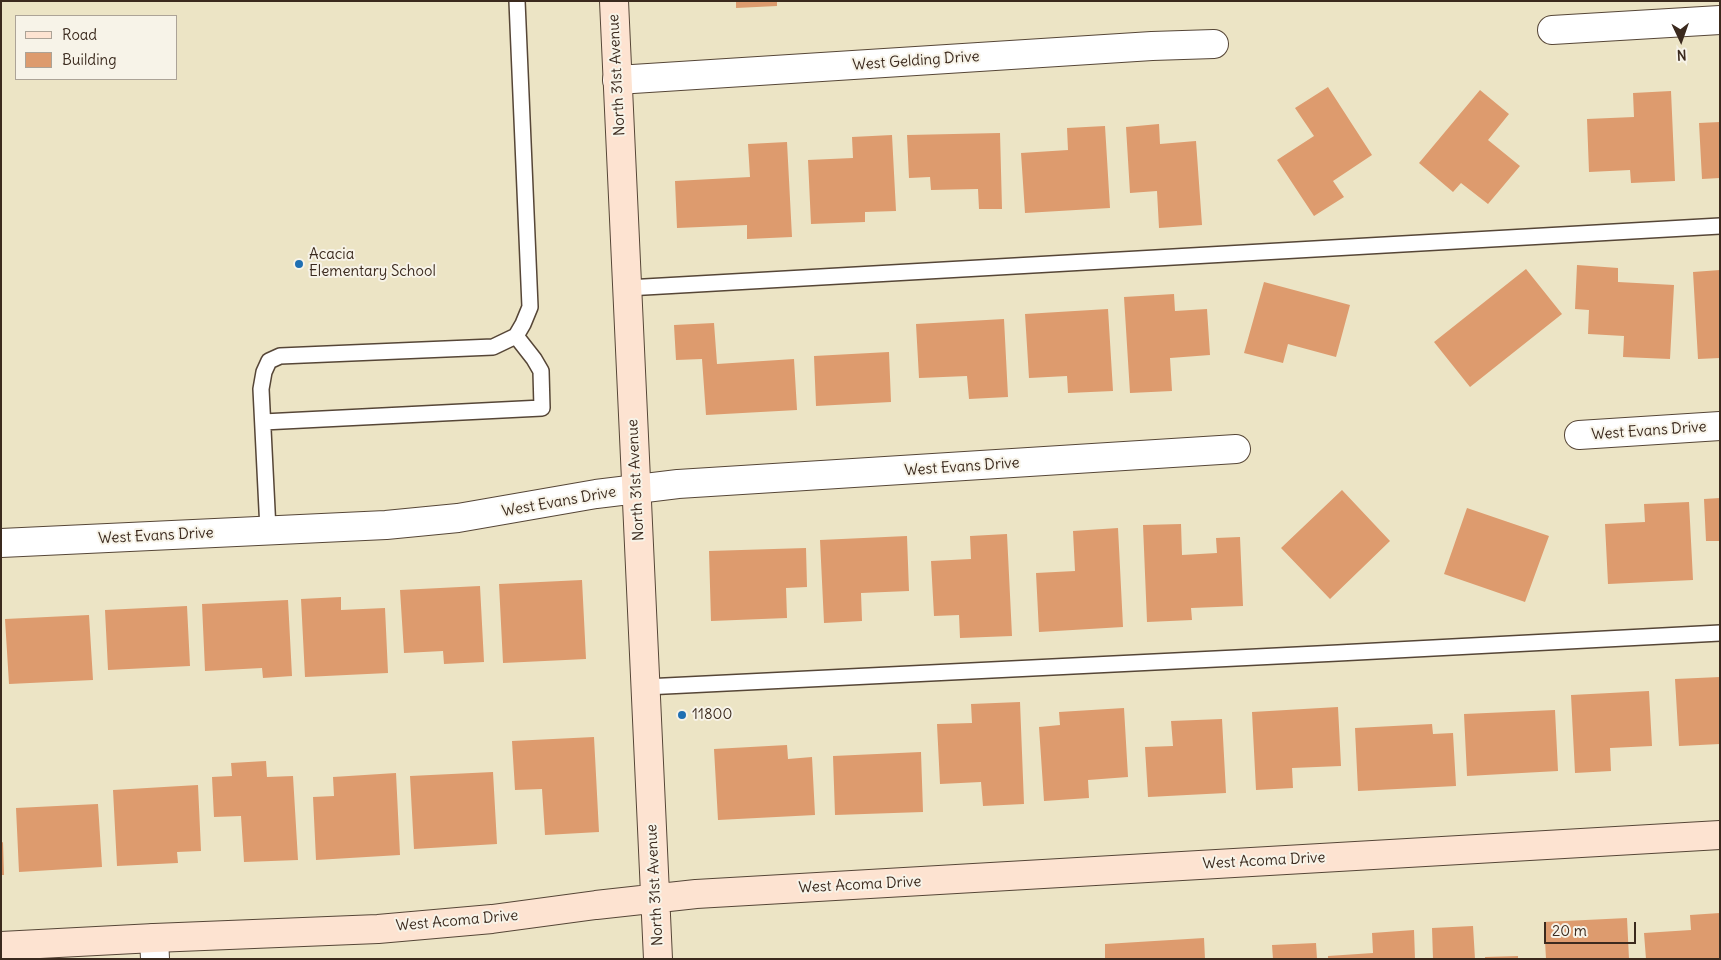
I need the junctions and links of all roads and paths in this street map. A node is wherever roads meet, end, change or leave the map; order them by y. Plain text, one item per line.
1 (516, 1) edge
2 (614, 1) edge
3 (1720, 20) edge
4 (1552, 30) dead end
5 (1214, 44) dead end
6 (617, 80) junction
7 (1720, 226) edge
8 (627, 288) junction
9 (516, 336) junction
10 (263, 422) junction
11 (1720, 426) edge
12 (1579, 435) dead end
13 (1236, 448) dead end
14 (637, 489) junction
15 (268, 530) junction
16 (1, 543) edge
17 (1720, 633) edge
18 (645, 687) junction
19 (1720, 834) edge
20 (656, 899) junction
21 (1, 946) edge
22 (154, 948) edge
23 (658, 959) edge

1 - 9 lane
2 - 6 street, North 31st Avenue
3 - 4 street
5 - 6 street, West Gelding Drive
6 - 8 street, North 31st Avenue
7 - 8 lane
8 - 14 street, North 31st Avenue
9 - 10 lane
9 - 10 lane
10 - 15 lane
11 - 12 street, West Evans Drive
13 - 14 street, West Evans Drive
14 - 15 street, West Evans Drive
14 - 18 street, North 31st Avenue
15 - 16 street, West Evans Drive
17 - 18 lane
18 - 20 street, North 31st Avenue
19 - 20 street, West Acoma Drive
20 - 22 street, West Acoma Drive
20 - 23 street, North 31st Avenue
21 - 22 street, West Acoma Drive

